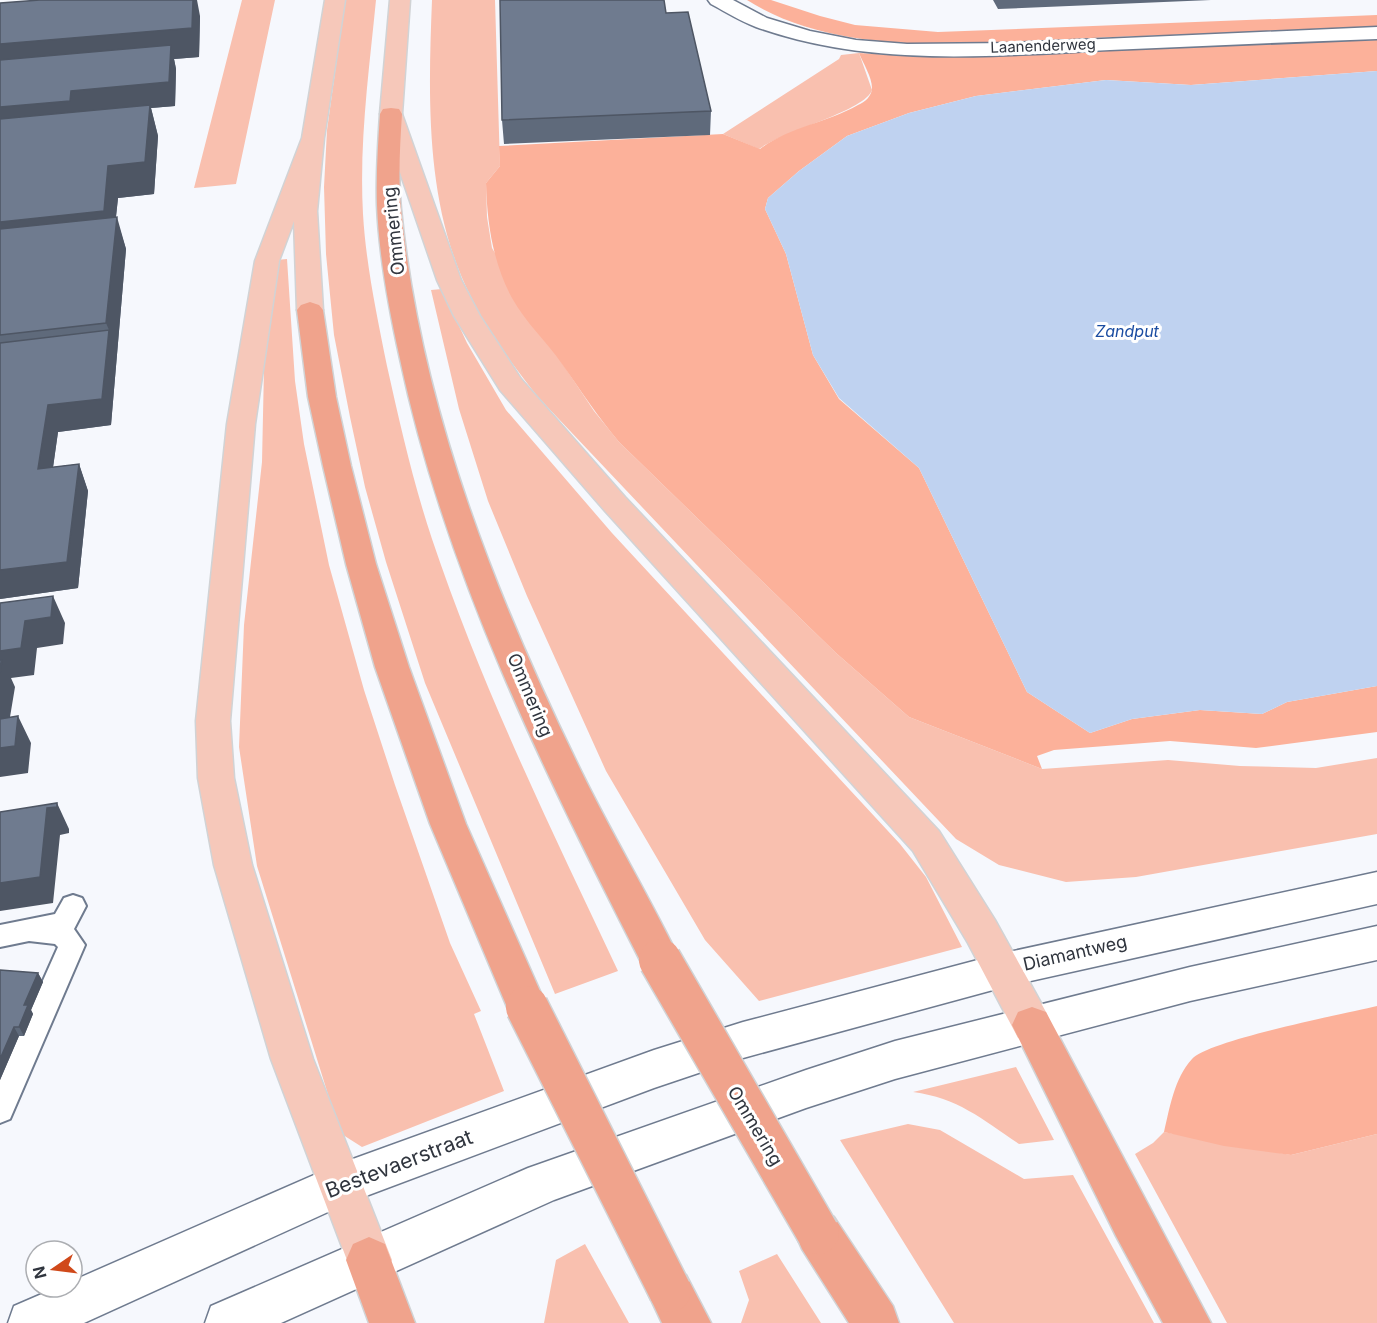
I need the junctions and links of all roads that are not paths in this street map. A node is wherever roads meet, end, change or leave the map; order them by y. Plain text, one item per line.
1 (335, 0) edge
2 (400, 0) edge
3 (718, 0) edge
4 (1377, 33) edge
5 (391, 114) junction
6 (314, 138) junction
7 (310, 310) joint
8 (1377, 888) edge
9 (73, 906) dead end
10 (32, 931) junction
11 (0, 936) edge
12 (1377, 943) edge
13 (1004, 970) junction
14 (1032, 1025) junction
15 (776, 1030) joint
16 (0, 1110) edge
17 (339, 1185) junction
18 (369, 1260) junction
19 (679, 1307) edge
20 (31, 1323) edge
21 (228, 1323) edge
22 (392, 1323) edge
23 (876, 1323) edge
24 (1188, 1323) edge

1 - 6 main road
2 - 5 main road, Ommering
3 - 4 street, Laanenderweg
5 - 13 main road
5 - 23 highway, Ommering, bridge
6 - 7 main road
6 - 17 main road
7 - 19 highway, bridge
8 - 13 street, Diamantweg
9 - 10 lane
10 - 11 lane
10 - 16 lane
12 - 14 street
13 - 14 main road
13 - 15 street, Diamantweg
14 - 18 street
14 - 24 highway
15 - 17 street, Bestevaerstraat
17 - 18 main road
17 - 20 street, Bestevaerstraat
18 - 21 street
18 - 22 highway

